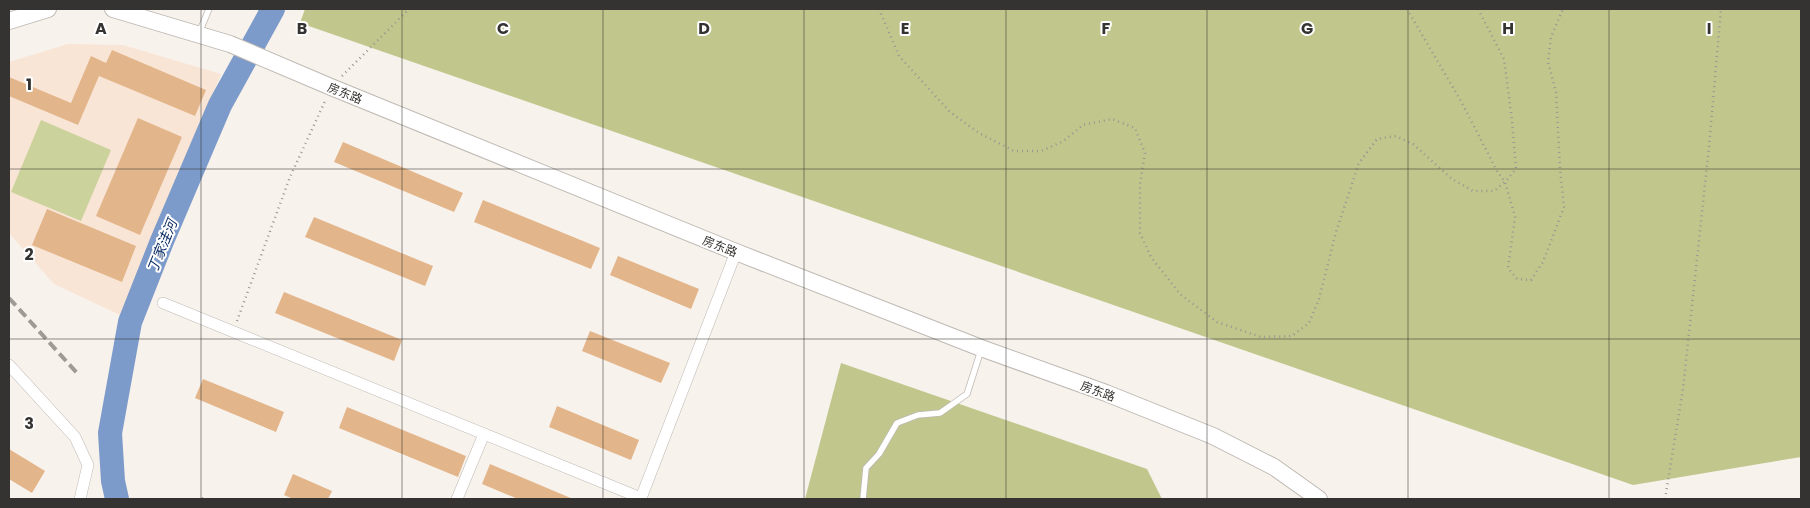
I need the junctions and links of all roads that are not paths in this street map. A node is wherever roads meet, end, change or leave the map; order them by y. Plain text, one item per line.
1 (48, 9) edge
2 (113, 9) edge
3 (209, 9) edge
4 (9, 21) edge
5 (199, 34) junction
6 (736, 252) junction
7 (163, 303) dead end
8 (981, 348) junction
9 (9, 365) edge
10 (484, 434) junction
11 (80, 499) edge
12 (457, 499) edge
13 (863, 499) edge
14 (1319, 499) edge

1 - 4 main road
2 - 5 main road, 房东路
3 - 5 lane
5 - 6 main road, 房东路
6 - 8 main road, 房东路
6 - 10 street
7 - 10 street
8 - 13 lane
8 - 14 main road, 房东路
9 - 11 street
10 - 12 street

